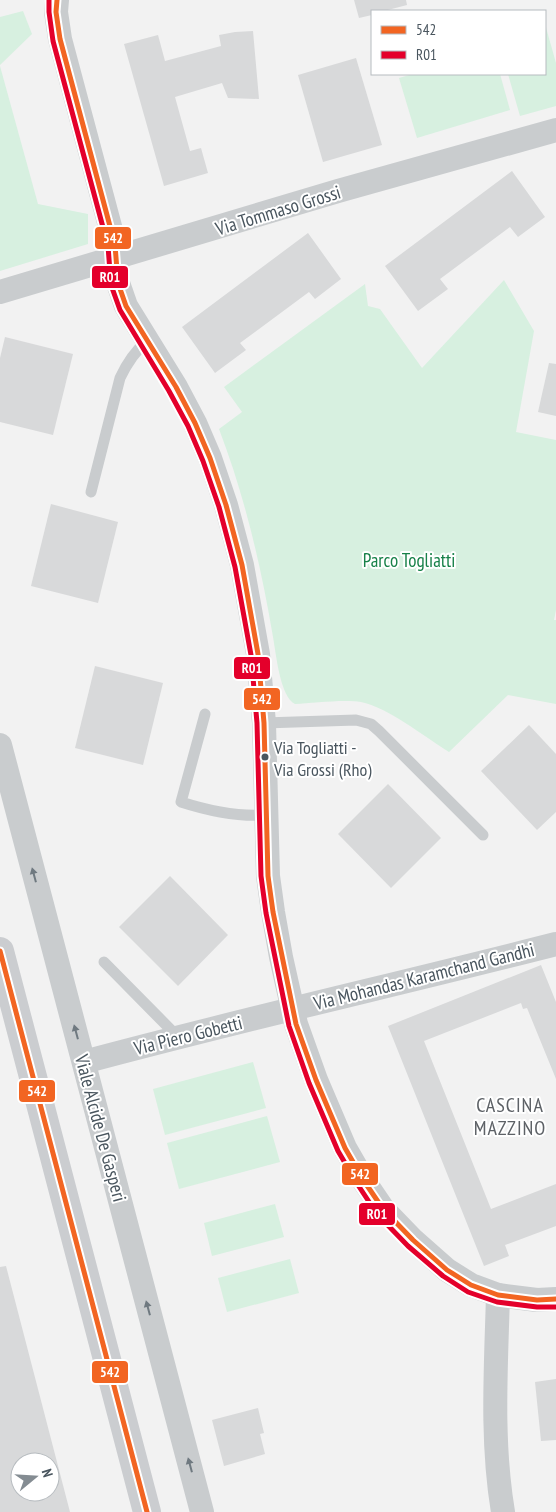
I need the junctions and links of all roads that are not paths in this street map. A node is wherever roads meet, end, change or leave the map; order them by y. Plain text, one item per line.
1 (57, 0) edge
2 (556, 130) edge
3 (115, 258) junction
4 (0, 292) edge
5 (147, 341) junction
6 (91, 492) dead end
7 (205, 714) dead end
8 (264, 723) junction
9 (0, 745) edge
10 (265, 815) junction
11 (483, 835) dead end
12 (556, 944) edge
13 (0, 951) edge
14 (104, 962) dead end
15 (293, 1008) junction
16 (178, 1037) junction
17 (84, 1062) junction
18 (498, 1295) junction
19 (556, 1299) edge
20 (147, 1512) edge
21 (202, 1512) edge
22 (503, 1512) edge

1 - 3 street
2 - 3 street, Via Tommaso Grossi
3 - 4 street, Via Tommaso Grossi
3 - 5 street
5 - 6 lane
5 - 8 street
7 - 10 lane
8 - 10 street
8 - 11 lane
17 -> 9 street, Viale Alcide De Gasperi
10 - 15 street
12 - 15 street, Via Mohandas Karamchand Gandhi
13 - 20 street
14 - 16 lane
15 - 16 street, Via Piero Gobetti
15 - 18 street
16 - 17 street, Via Piero Gobetti
21 -> 17 street, Viale Alcide De Gasperi
18 - 19 street
18 - 22 street

